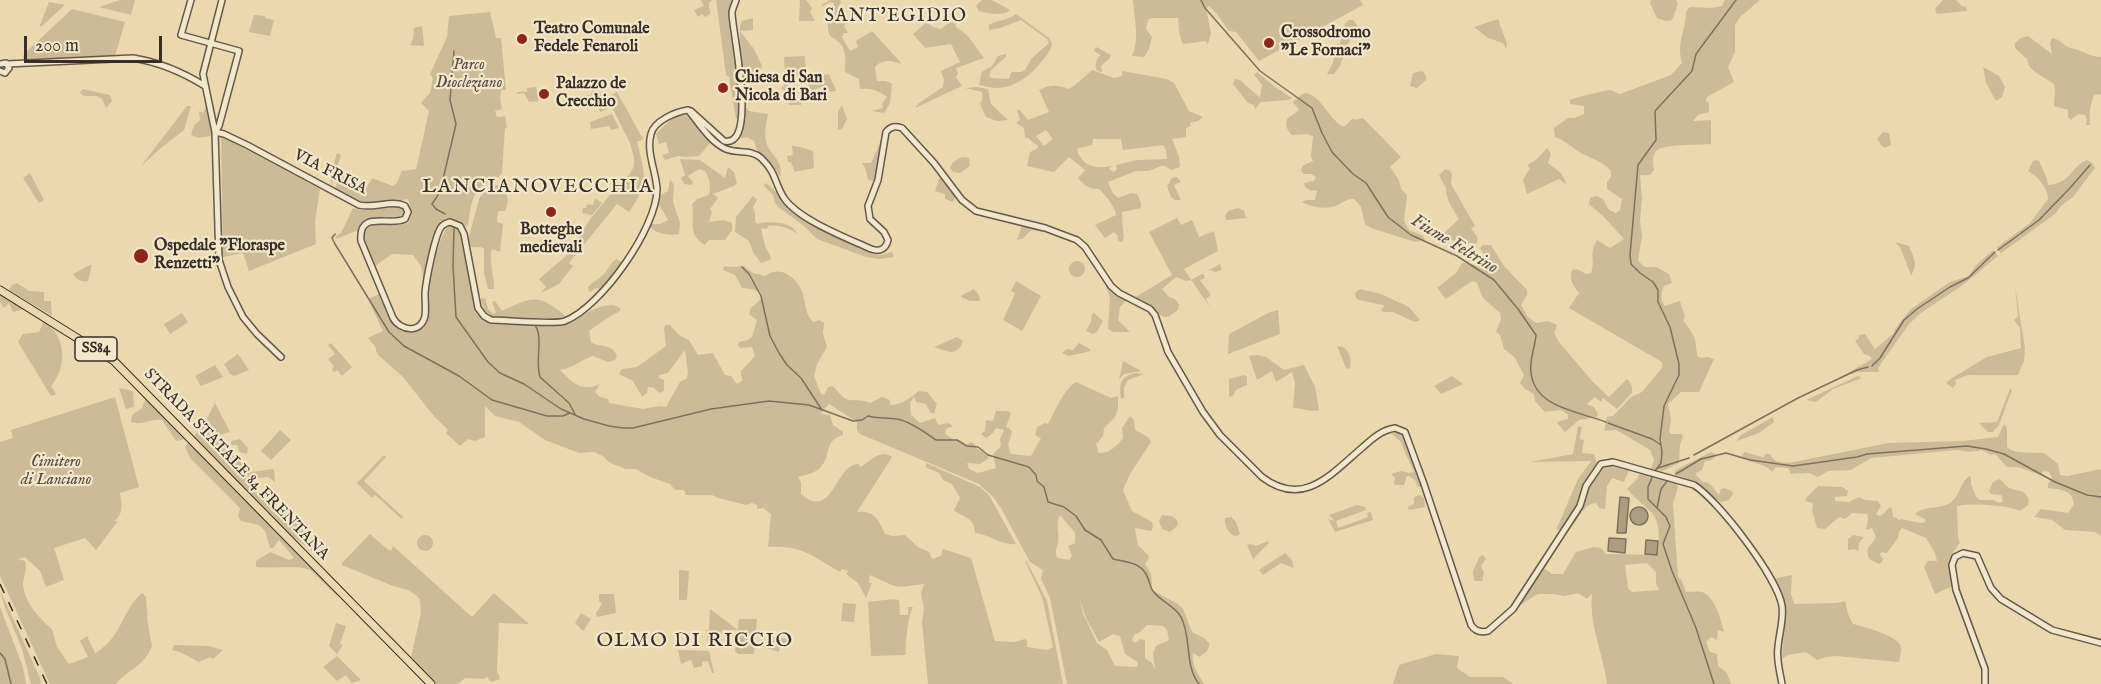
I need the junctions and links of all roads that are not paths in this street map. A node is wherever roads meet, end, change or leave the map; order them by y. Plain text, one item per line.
1 (190, 0) edge
2 (222, 0) edge
3 (736, 0) edge
4 (210, 43) junction
5 (0, 64) edge
6 (8, 67) junction
7 (0, 71) edge
8 (203, 74) junction
9 (191, 77) junction
10 (205, 86) junction
11 (691, 111) dead end
12 (215, 132) junction
13 (0, 291) edge
14 (282, 357) dead end
15 (2101, 643) edge
16 (431, 684) edge
17 (1782, 684) edge
18 (1985, 684) edge

1 - 4 street
2 - 4 street
3 - 11 street
4 - 8 street
4 - 12 street
5 - 6 street
6 - 7 street
6 - 9 street
8 - 9 street
8 - 10 street
9 - 10 street
10 - 12 street
12 - 14 street
12 - 17 street, VIA FRISA
13 - 16 main road, STRADA STATALE 84 FRENTANA / SS84
15 - 18 street

